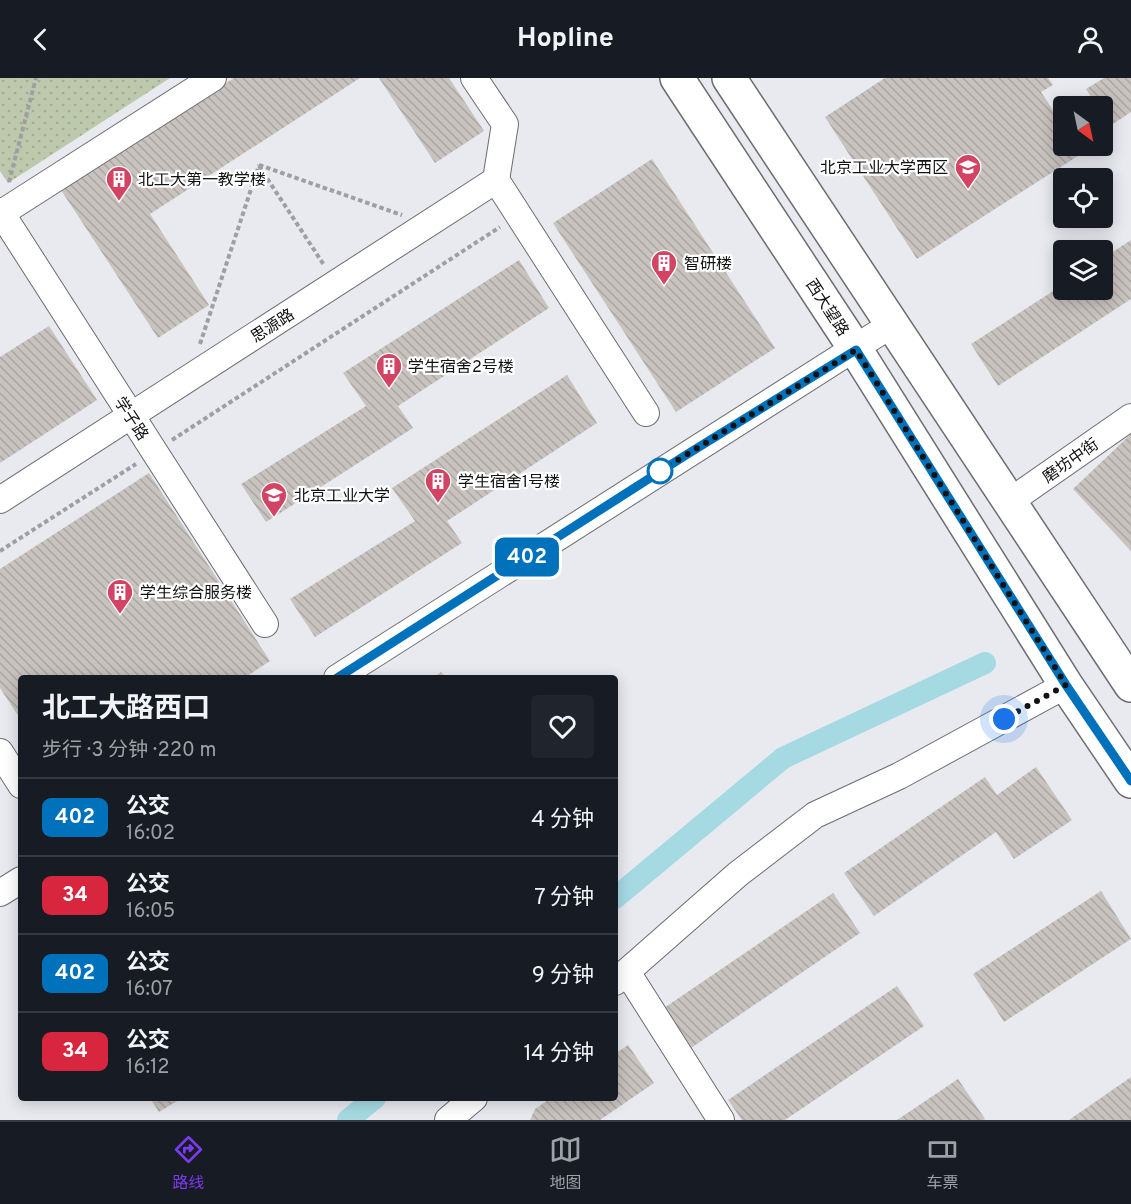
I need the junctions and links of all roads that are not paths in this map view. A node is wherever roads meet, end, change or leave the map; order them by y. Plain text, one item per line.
1 (213, 78) edge
2 (474, 78) edge
3 (677, 78) edge
4 (729, 78) edge
5 (496, 180) junction
6 (0, 213) edge
7 (891, 325) junction
8 (856, 350) junction
9 (646, 412) dead end
10 (131, 416) junction
11 (1131, 417) edge
12 (0, 500) edge
13 (1009, 502) junction
14 (265, 624) dead end
15 (1128, 674) edge
16 (343, 675) edge
17 (1066, 685) junction
18 (0, 753) edge
19 (18, 780) edge
20 (1131, 781) edge
21 (18, 882) edge
22 (0, 893) edge
23 (621, 977) edge
24 (470, 1101) edge
25 (448, 1120) edge
26 (721, 1120) edge

1 - 6 street
2 - 5 street
3 - 8 main road, 西大望路
4 - 7 main road
5 - 9 street
5 - 10 street, 思源路
6 - 10 street, 学子路
7 - 8 street
7 - 13 main road
8 - 16 street
8 - 17 main road, 西大望路
10 - 12 street, 思源路
10 - 14 street, 学子路
11 - 13 street, 磨坊中街
13 - 15 main road
17 - 20 main road, 西大望路
17 - 23 street
18 - 19 street
21 - 22 street
23 - 26 street
24 - 25 street

